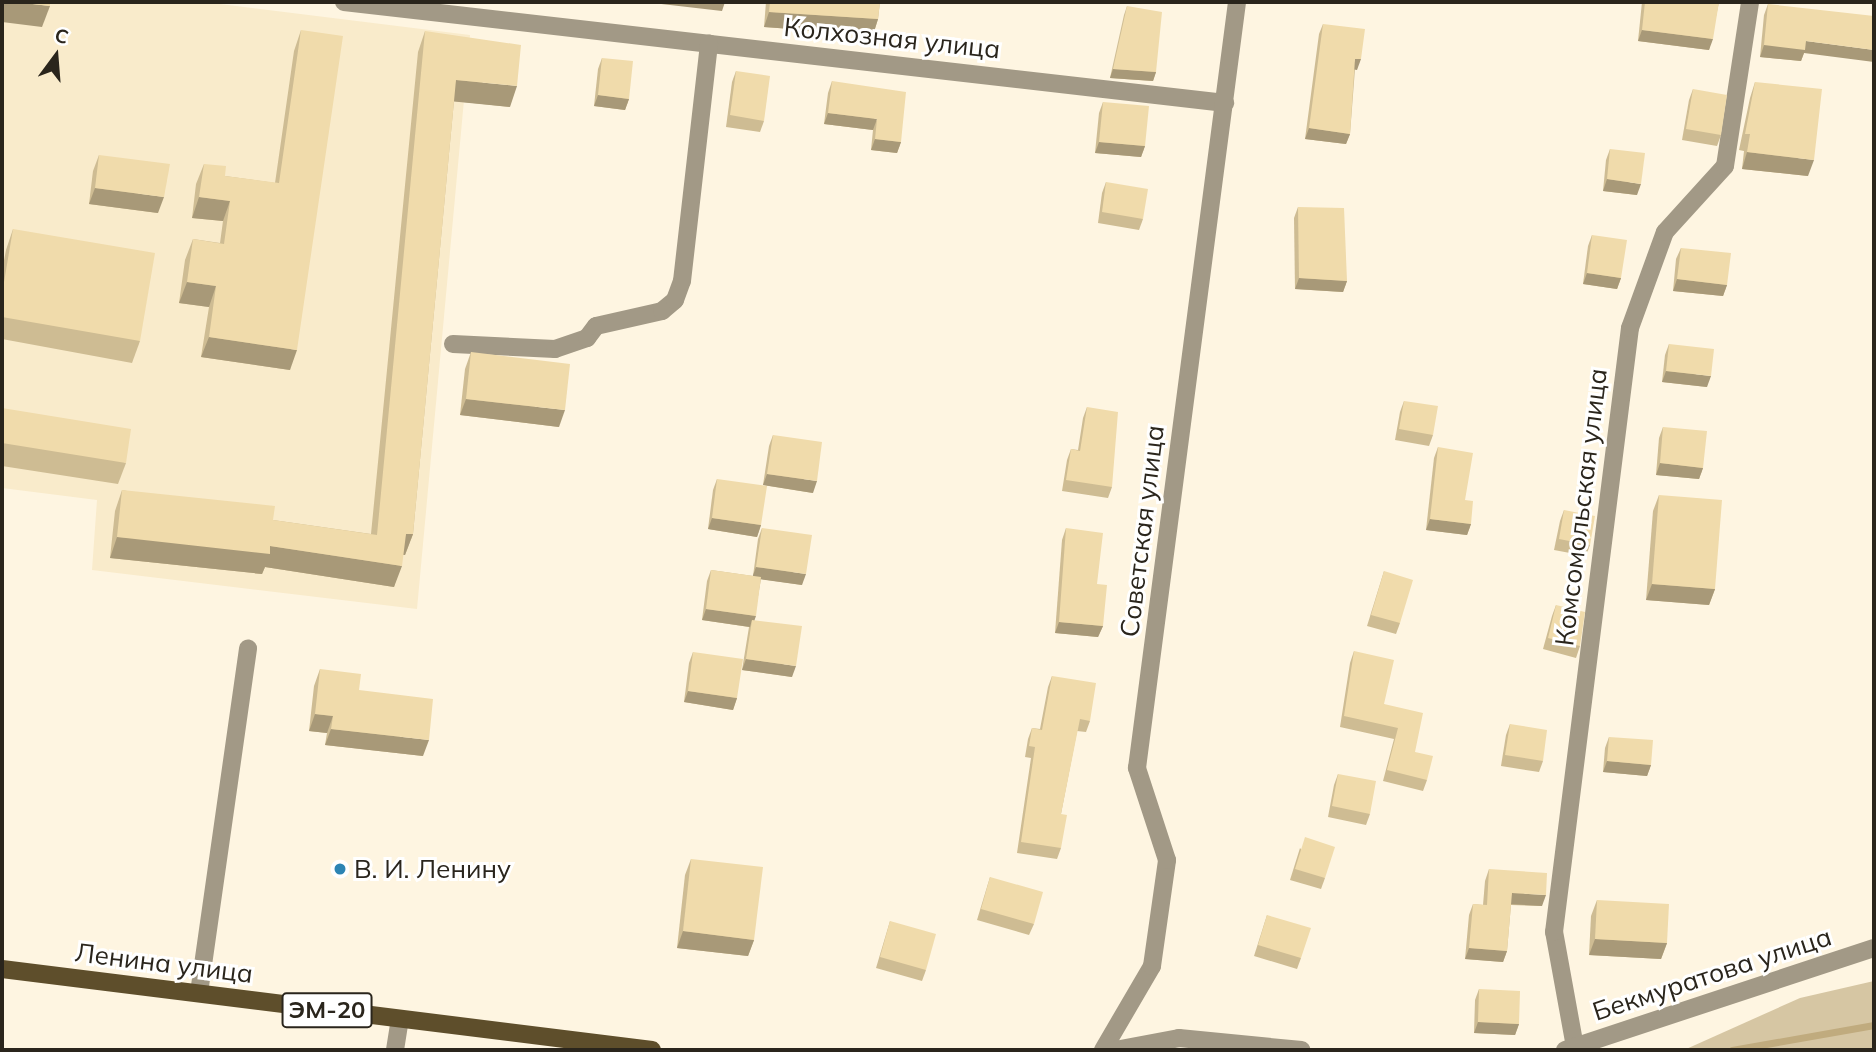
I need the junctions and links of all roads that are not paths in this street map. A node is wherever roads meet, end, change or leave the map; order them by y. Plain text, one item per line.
1 (344, 2) edge
2 (1237, 2) edge
3 (1750, 2) edge
4 (709, 44) junction
5 (1225, 103) junction
6 (453, 344) dead end
7 (248, 648) dead end
8 (1874, 948) edge
9 (2, 969) edge
10 (199, 993) junction
11 (400, 1019) junction
12 (1570, 1049) edge
13 (395, 1050) edge
14 (652, 1050) edge
15 (1103, 1050) edge
16 (1115, 1050) edge
17 (1301, 1050) edge

1 - 4 street, Колхозная улица
2 - 5 street, Советская улица
3 - 12 street, Комсомольская улица
4 - 5 street, Колхозная улица
4 - 6 street
5 - 15 street, Советская улица
7 - 10 street
8 - 12 street, Бекмуратова улица
9 - 10 main road, Ленина улица / ЭМ-20
10 - 11 main road, Ленина улица / ЭМ-20
11 - 13 street
11 - 14 main road, Ленина улица / ЭМ-20
16 - 17 street

